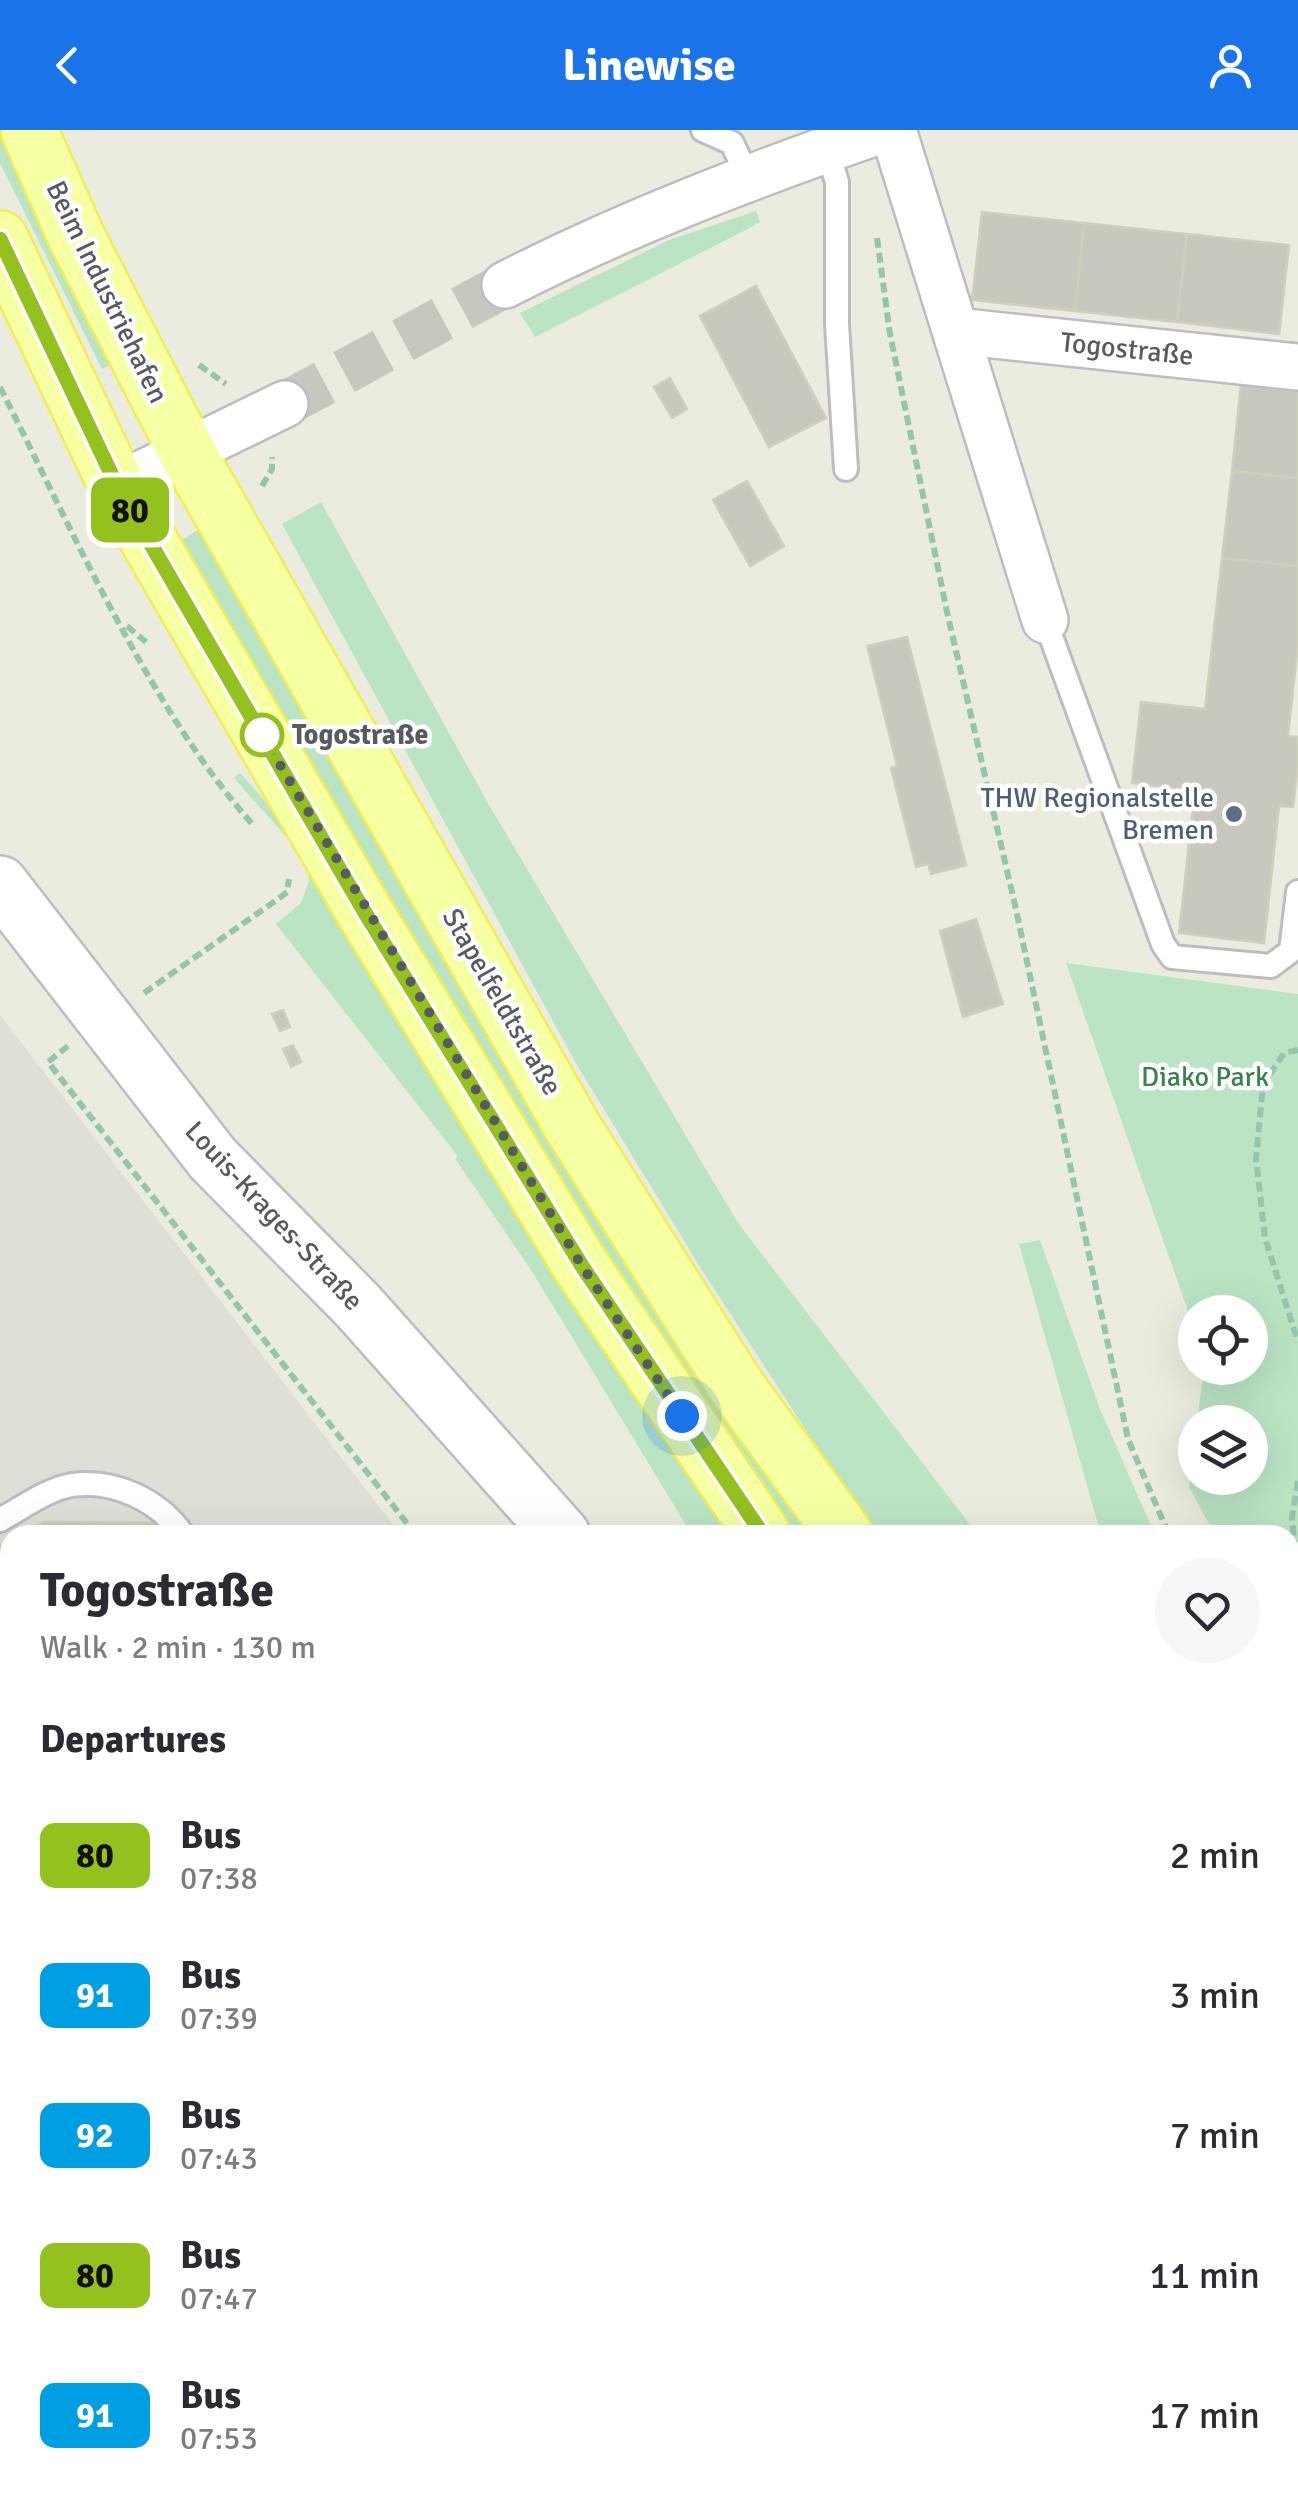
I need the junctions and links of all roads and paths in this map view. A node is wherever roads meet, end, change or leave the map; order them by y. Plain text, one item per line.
1 (30, 130) edge
2 (703, 130) edge
3 (882, 130) edge
4 (893, 130) edge
5 (826, 150) junction
6 (748, 177) junction
7 (877, 236) dead end
8 (0, 239) edge
9 (505, 285) tunnel mouth
10 (956, 330) junction
11 (185, 356) dead end
12 (1298, 367) edge
13 (229, 386) dead end
14 (0, 387) edge
15 (285, 404) tunnel mouth
16 (187, 452) junction
17 (270, 461) dead end
18 (846, 469) dead end
19 (117, 486) junction
20 (260, 490) dead end
21 (1044, 620) joint
22 (122, 622) junction
23 (146, 642) dead end
24 (230, 779) dead end
25 (230, 799) junction
26 (260, 833) dead end
27 (291, 872) dead end
28 (0, 884) edge
29 (1298, 892) edge
30 (106, 1017) junction
31 (1298, 1050) edge
32 (1298, 1342) edge
33 (1298, 1481) edge
34 (0, 1520) edge
35 (172, 1525) edge
36 (408, 1525) edge
37 (553, 1525) edge
38 (756, 1525) edge
39 (837, 1525) edge
40 (1165, 1525) edge
41 (1293, 1525) edge

1 - 16 main road, Beim Industriehafen
2 - 6 lane
3 - 5 street
4 - 10 street
5 - 6 street
5 - 18 lane
6 - 9 street
7 - 40 path
8 - 19 main road
10 - 12 street, Togostraße
10 - 21 street
11 - 13 path
14 - 22 path
15 - 16 street
16 - 19 street
16 - 39 main road, Stapelfeldtstraße
17 - 20 path
19 - 38 main road
21 - 29 lane
22 - 23 path
22 - 25 path
24 - 25 path
25 - 26 path
27 - 30 path
28 - 30 street, Louis-Krages-Straße
30 - 36 path
30 - 37 street, Louis-Krages-Straße
31 - 32 path
33 - 41 path
34 - 35 lane

